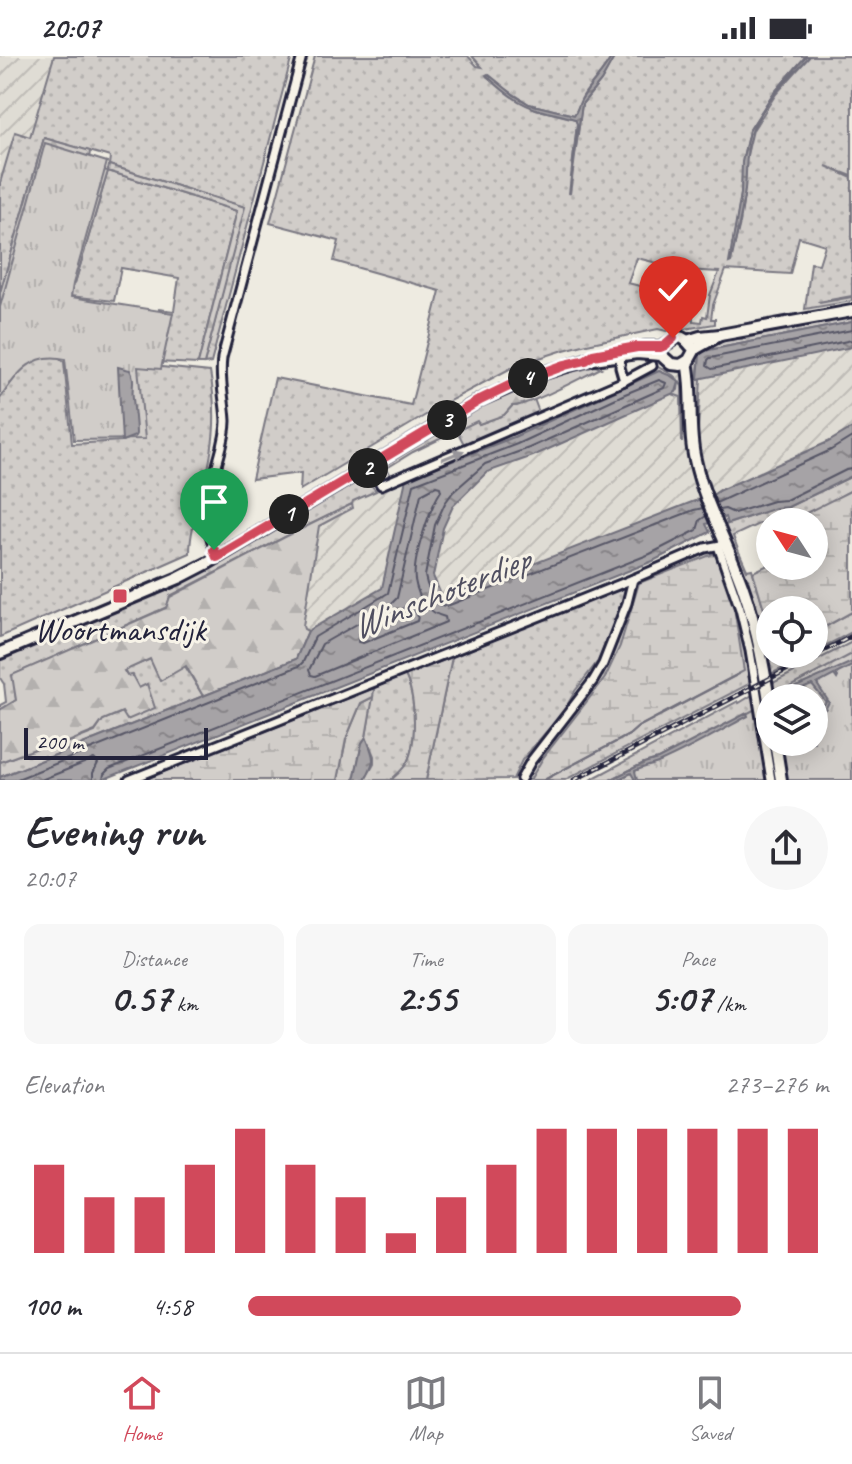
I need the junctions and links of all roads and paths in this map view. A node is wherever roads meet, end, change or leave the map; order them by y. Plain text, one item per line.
1 (302, 56) edge
2 (852, 311) edge
3 (720, 335) junction
4 (687, 341) junction
5 (665, 351) junction
6 (621, 354) junction
7 (586, 360) junction
8 (685, 360) junction
9 (652, 366) dead end
10 (624, 381) junction
11 (370, 467) junction
12 (722, 545) junction
13 (217, 557) junction
14 (633, 579) junction
15 (0, 653) edge
16 (766, 684) edge
17 (777, 756) edge
18 (521, 779) edge
19 (129, 780) edge
20 (771, 780) edge
21 (781, 780) edge

1 - 13 street
2 - 3 main road
3 - 4 main road
3 - 8 main road
4 - 5 main road
4 - 8 main road
5 - 6 main road
5 - 7 main road
5 - 8 main road
6 - 7 main road
6 - 10 street
7 - 11 main road
8 - 12 main road
9 - 10 street
11 -> 10 street
11 - 13 main road
12 - 14 street
12 - 16 main road
12 - 20 street
13 - 15 main road
14 - 18 street
14 - 19 street
17 - 21 main road

